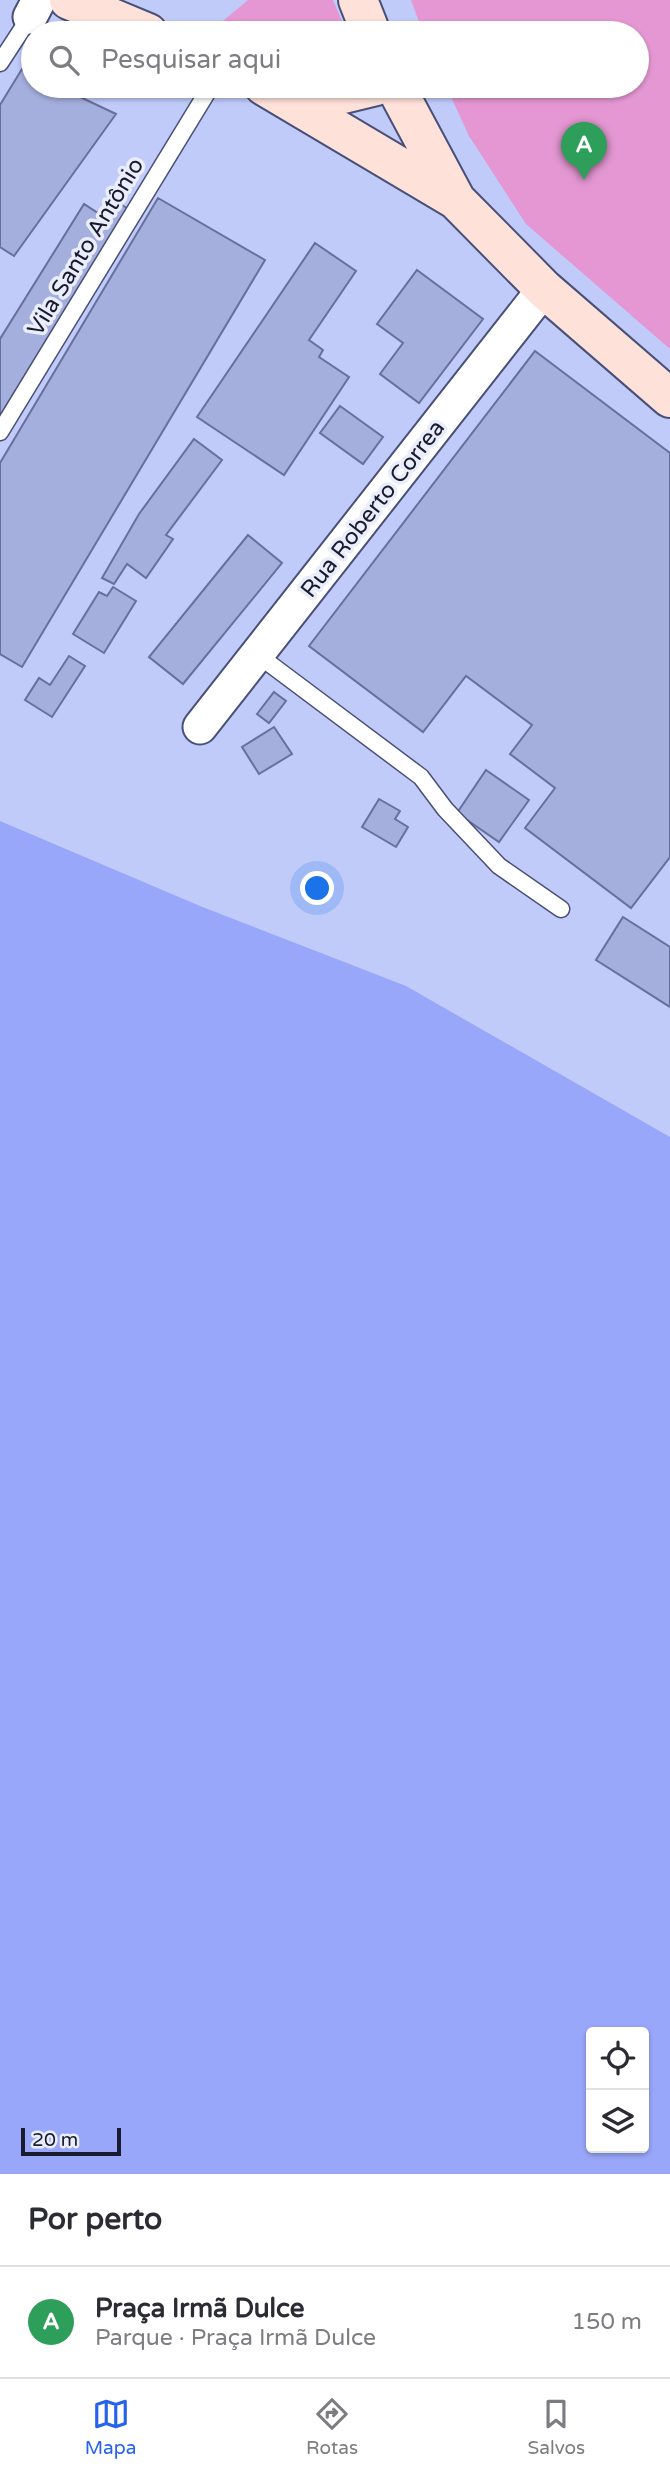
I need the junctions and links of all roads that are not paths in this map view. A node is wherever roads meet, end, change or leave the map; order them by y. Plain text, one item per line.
1 (69, 0) edge
2 (358, 0) edge
3 (119, 21) edge
4 (366, 21) edge
5 (21, 30) edge
6 (0, 63) edge
7 (204, 98) edge
8 (285, 98) edge
9 (401, 98) edge
10 (456, 200) junction
11 (544, 289) junction
12 (670, 398) edge
13 (0, 432) edge
14 (258, 655) junction
15 (200, 727) dead end
16 (561, 909) dead end

1 - 3 main road
2 - 4 main road
5 - 6 lane
7 - 13 lane, Vila Santo Antônio
8 - 10 main road
9 - 10 main road
10 - 11 main road
11 - 12 main road
11 - 14 street, Rua Roberto Correa
14 - 15 street, Rua Roberto Correa
14 - 16 lane

